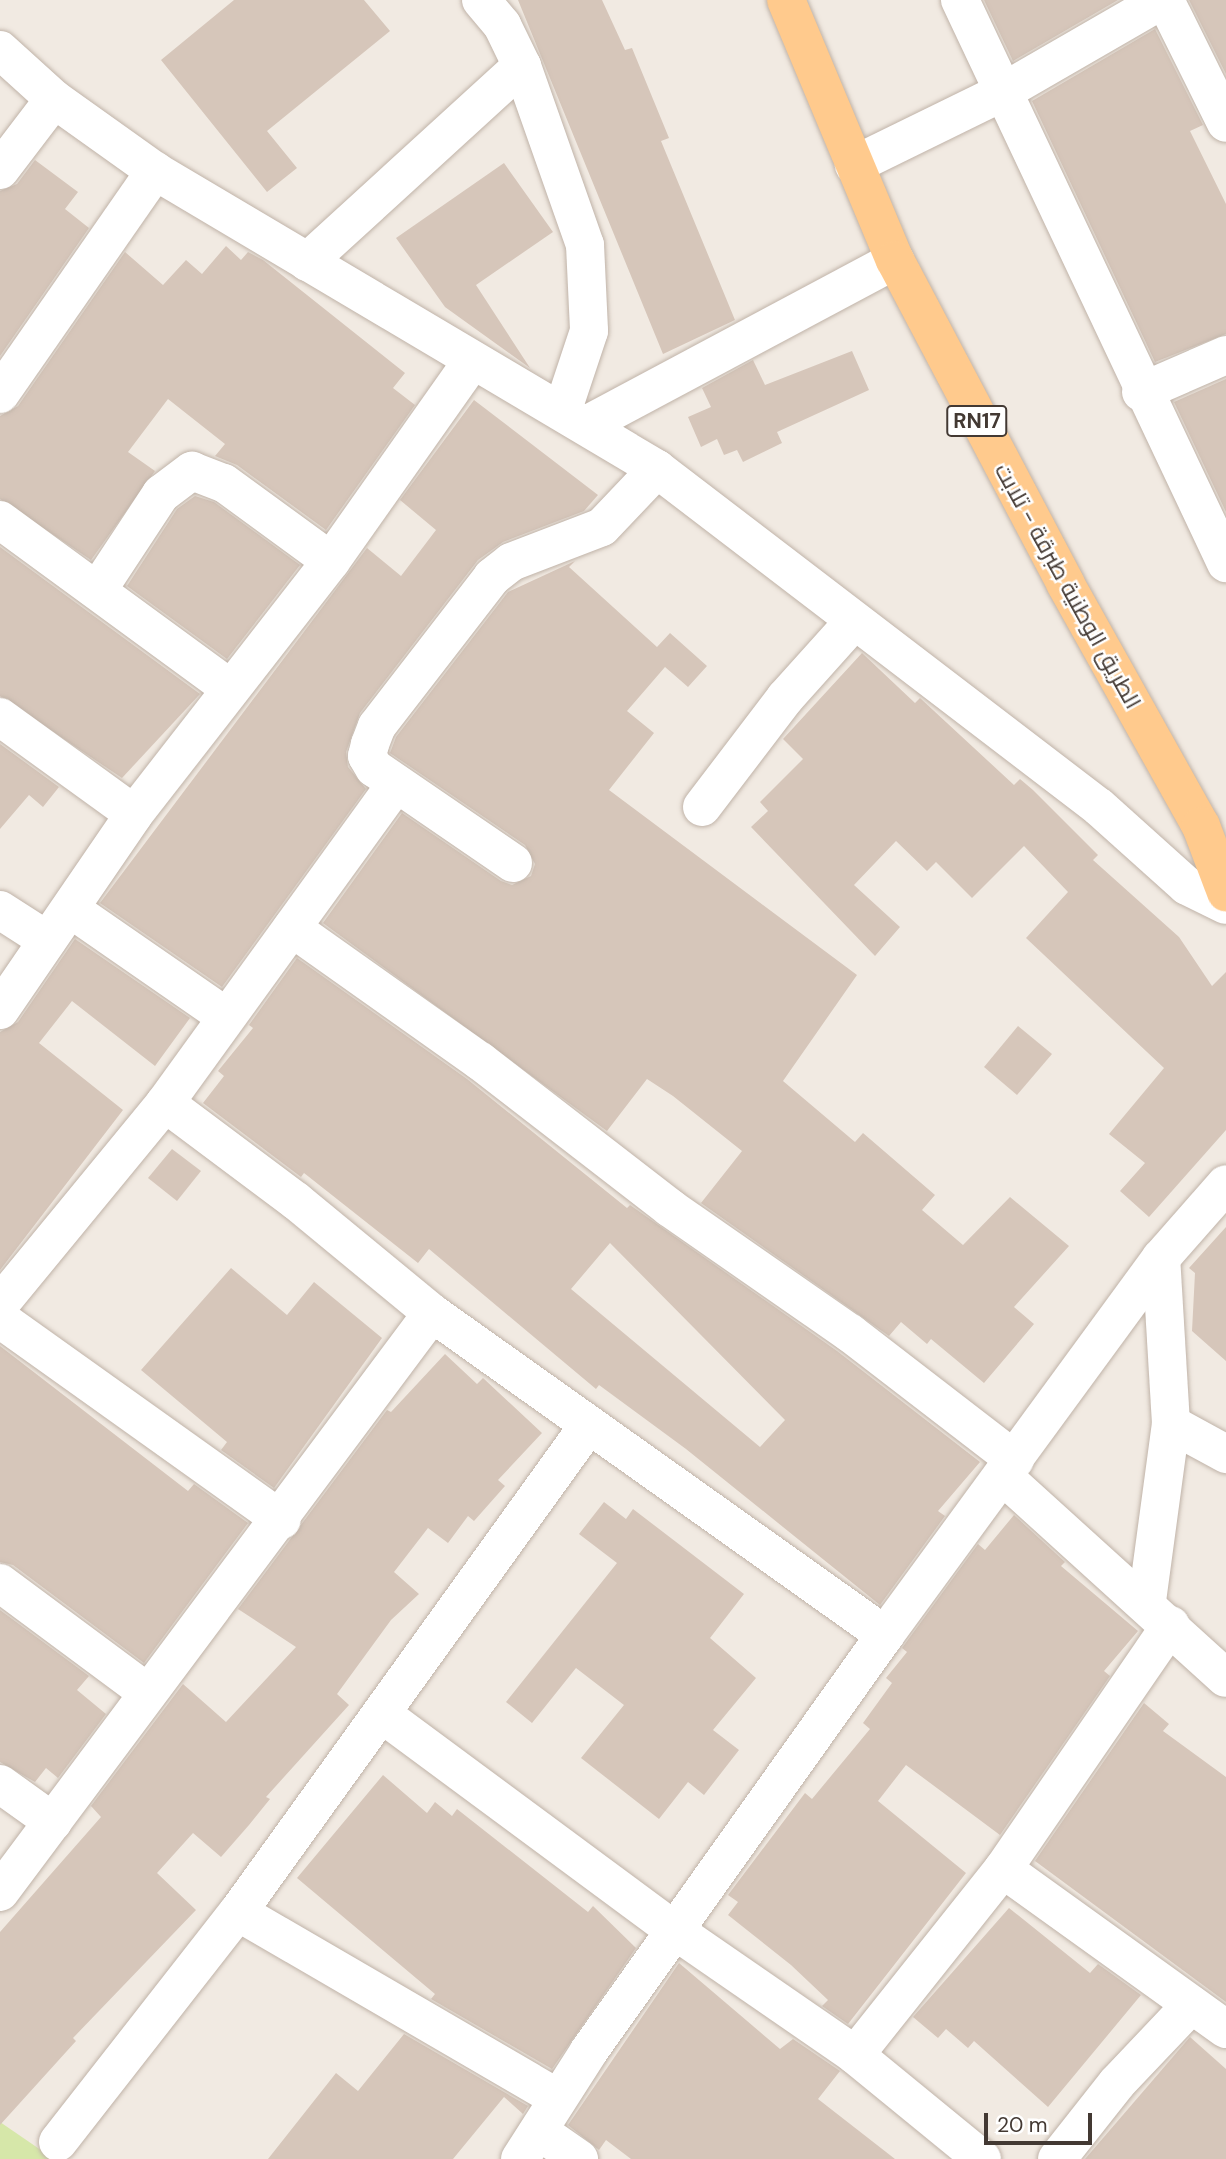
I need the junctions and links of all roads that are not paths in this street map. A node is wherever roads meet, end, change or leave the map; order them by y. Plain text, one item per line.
1 (481, 0) edge
2 (786, 0) edge
3 (960, 0) edge
4 (1163, 0) edge
5 (0, 50) edge
6 (522, 66) junction
7 (1001, 93) junction
8 (54, 99) junction
9 (1226, 123) edge
10 (854, 164) junction
11 (0, 170) edge
12 (155, 171) junction
13 (895, 260) junction
14 (307, 262) junction
15 (1226, 355) edge
16 (472, 361) junction
17 (1141, 392) junction
18 (0, 394) edge
19 (576, 416) junction
20 (657, 469) junction
21 (0, 520) edge
22 (331, 561) junction
23 (1226, 563) edge
24 (99, 588) junction
25 (854, 621) junction
26 (228, 687) junction
27 (0, 717) edge
28 (396, 784) junction
29 (702, 807) dead end
30 (134, 814) junction
31 (1213, 838) edge
32 (513, 863) dead end
33 (1226, 892) edge
34 (1226, 905) edge
35 (0, 910) edge
36 (72, 910) junction
37 (292, 928) junction
38 (47, 940) junction
39 (0, 1010) edge
40 (225, 1016) junction
41 (165, 1103) junction
42 (1226, 1184) edge
43 (1161, 1258) junction
44 (0, 1304) edge
45 (432, 1313) junction
46 (0, 1319) edge
47 (1171, 1424) junction
48 (588, 1426) junction
49 (1226, 1454) edge
50 (1010, 1469) junction
51 (282, 1520) junction
52 (0, 1583) edge
53 (1159, 1613) junction
54 (885, 1635) junction
55 (1226, 1678) edge
56 (148, 1693) junction
57 (382, 1714) junction
58 (0, 1784) edge
59 (53, 1822) junction
60 (1003, 1869) junction
61 (0, 1892) edge
62 (238, 1912) junction
63 (674, 1930) junction
64 (1191, 2005) junction
65 (1226, 2029) edge
66 (855, 2055) junction
67 (558, 2098) junction
68 (58, 2142) dead end
69 (530, 2145) edge
70 (579, 2159) edge
71 (982, 2159) edge
72 (1057, 2159) edge

1 - 6 street
2 - 10 main road, الطريق الوطنية طبرقة - تلابت / RN17
3 - 7 street
4 - 7 street
4 - 9 street
5 - 8 street
6 - 14 street
6 - 19 street
7 - 10 street
7 - 17 street
8 - 11 street
8 - 12 street
10 - 13 main road, الطريق الوطنية طبرقة - تلابت / RN17
12 - 14 street
12 - 18 street
13 - 19 street
13 - 31 main road, الطريق الوطنية طبرقة - تلابت / RN17
14 - 16 street
15 - 17 street
16 - 19 street
16 - 22 street
17 - 23 street
19 - 20 street
20 - 25 street
20 - 28 street
21 - 24 street
22 - 24 street
22 - 26 street
24 - 26 street
25 - 29 street
25 - 34 street
26 - 30 street
27 - 30 street
28 - 32 street
28 - 37 street
30 - 36 street
31 - 33 main road, الطريق الوطنية طبرقة - تلابت / RN17
35 - 38 street
36 - 38 street
36 - 40 street
37 - 40 street
37 - 50 street
38 - 39 street
40 - 41 street
41 - 44 street
41 - 45 street
42 - 43 street
43 - 47 street
43 - 50 street
45 - 48 street
45 - 51 street
46 - 51 street
47 - 49 street
47 - 53 street
48 - 54 street
48 - 57 street
50 - 53 street
50 - 54 street
51 - 56 street
52 - 56 street
53 - 55 street
53 - 60 street
54 - 63 street
56 - 59 street
57 - 62 street
57 - 63 street
58 - 59 street
59 - 61 street
60 - 64 street
60 - 66 street
62 - 67 street
62 - 68 street
63 - 66 street
63 - 67 street
64 - 65 street
64 - 72 street
66 - 71 street
67 - 69 street
69 - 70 street

